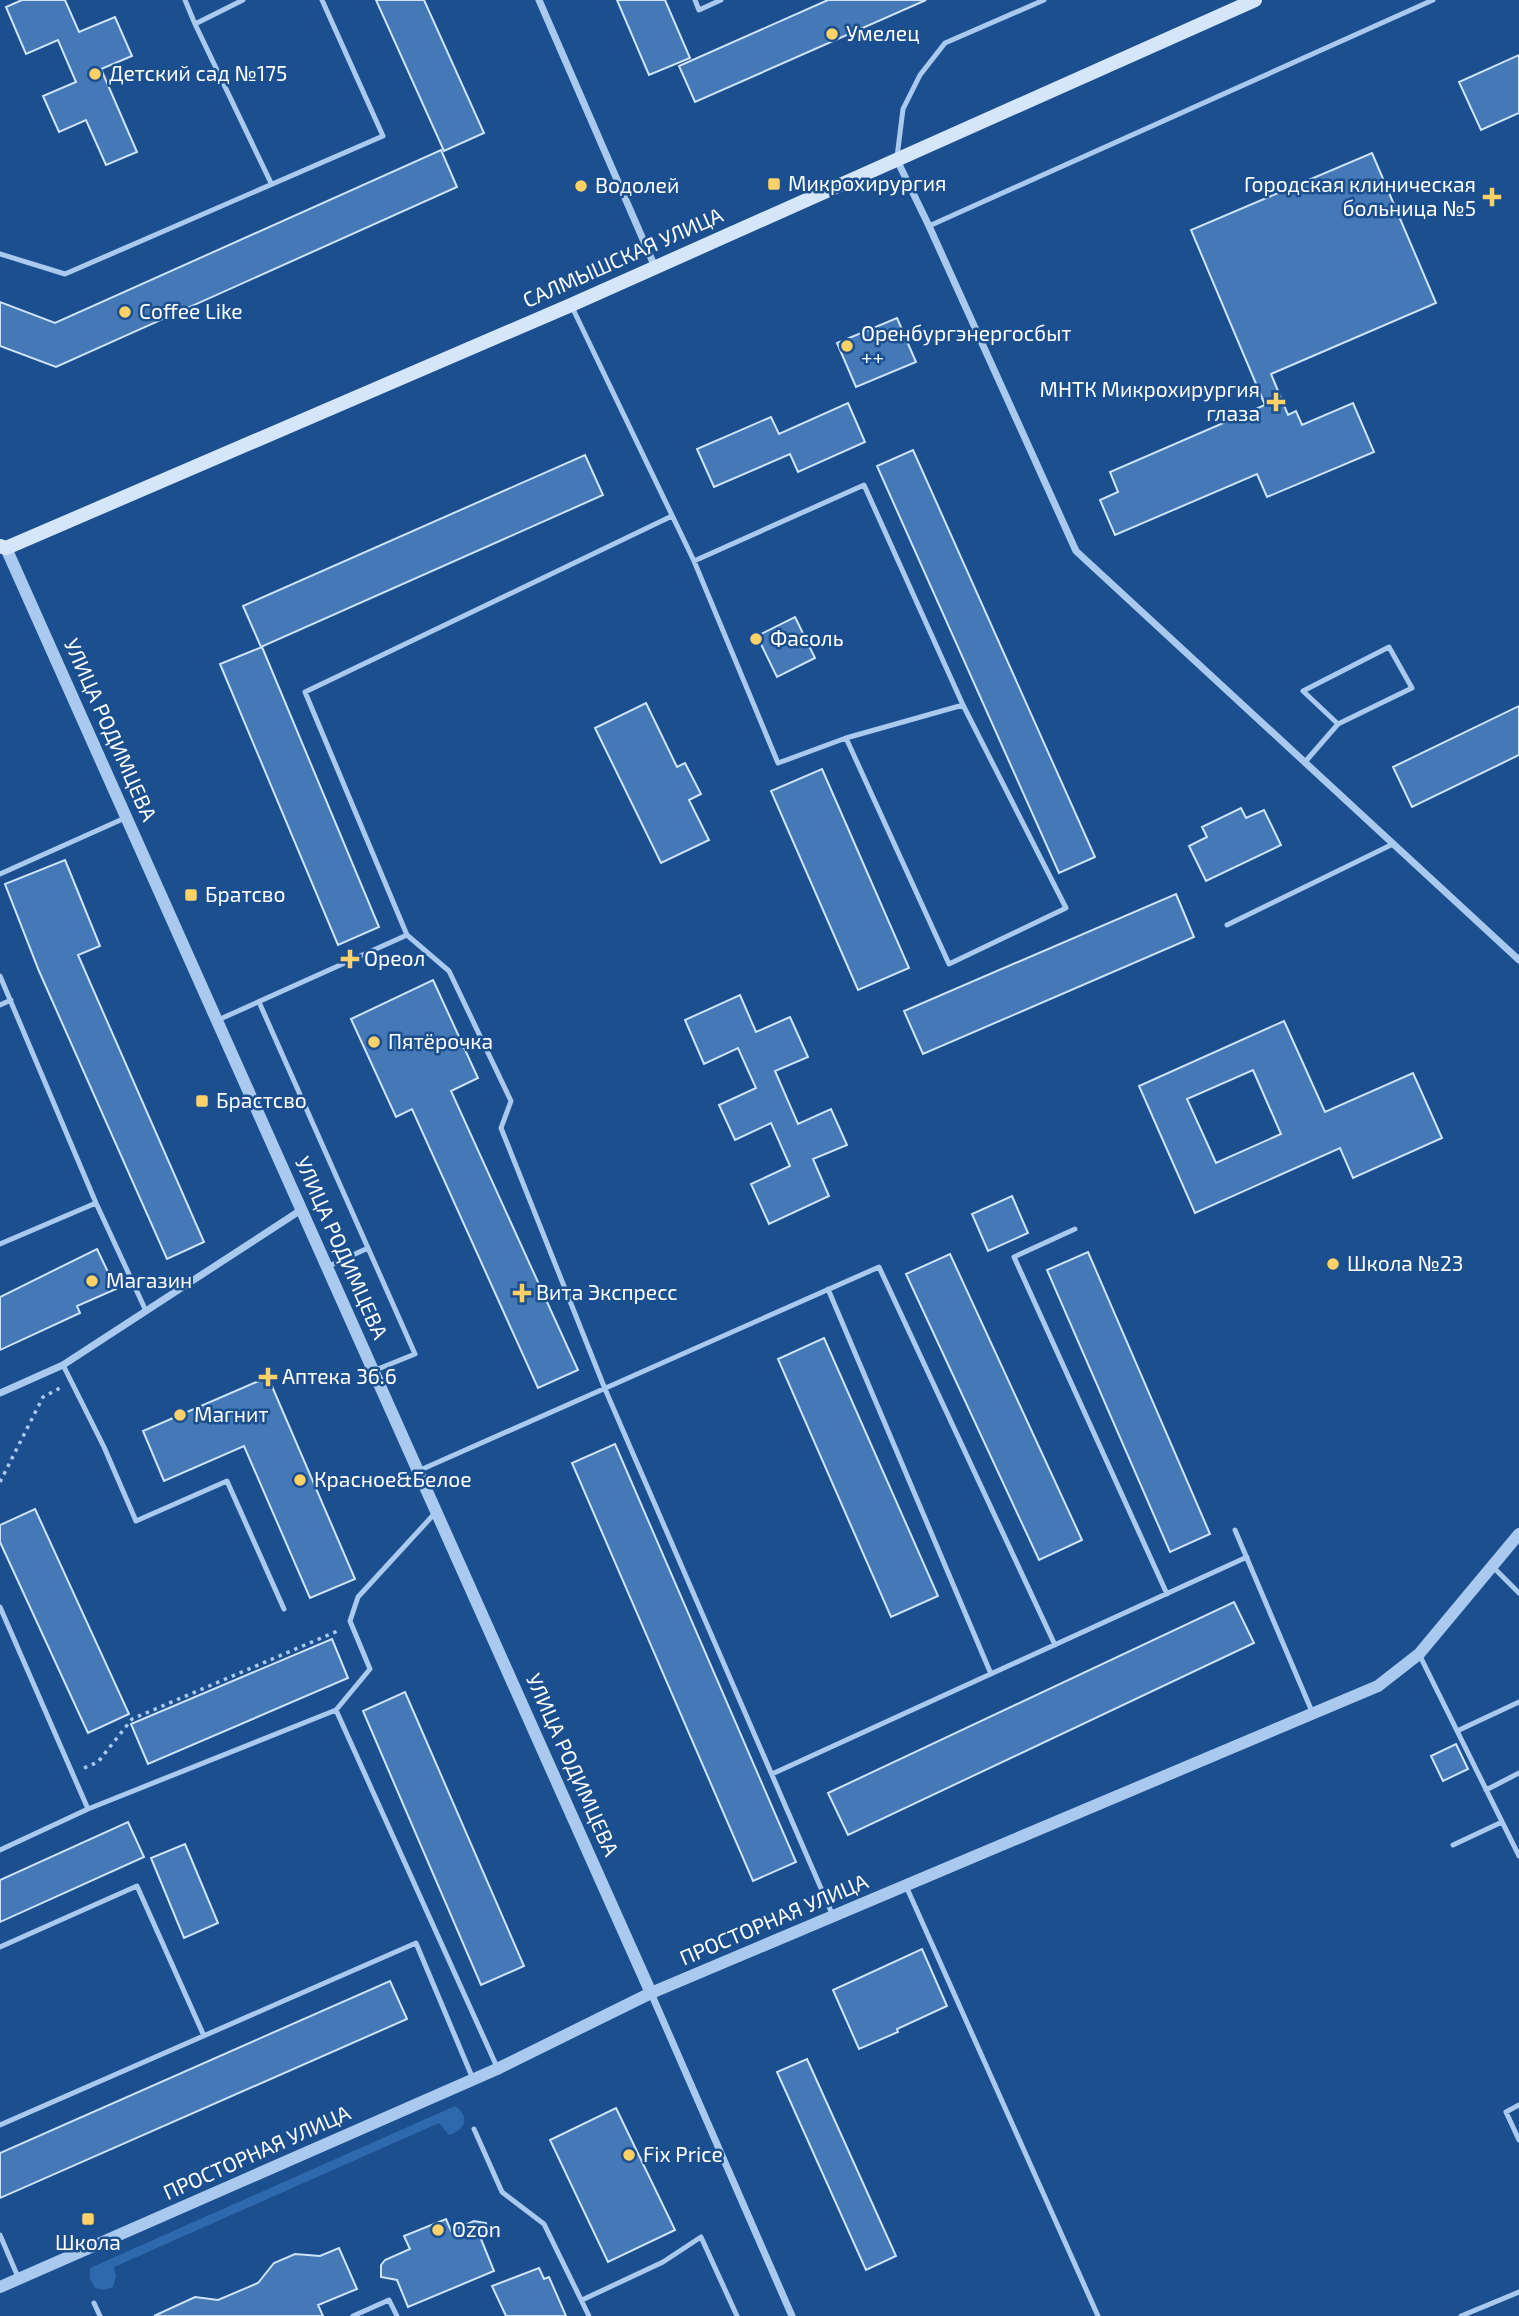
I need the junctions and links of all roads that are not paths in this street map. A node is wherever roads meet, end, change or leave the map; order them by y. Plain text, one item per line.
1 (185, 0) edge
2 (243, 0) edge
3 (322, 0) edge
4 (539, 0) edge
5 (695, 0) edge
6 (721, 0) edge
7 (1044, 0) edge
8 (1255, 0) edge
9 (1433, 0) edge
10 (195, 24) junction
11 (897, 160) junction
12 (271, 183) junction
13 (929, 226) junction
14 (0, 254) edge
15 (655, 267) junction
16 (571, 304) junction
17 (672, 516) junction
18 (3, 547) edge
19 (694, 561) junction
20 (963, 705) junction
21 (1338, 724) junction
22 (846, 738) junction
23 (1304, 762) junction
24 (126, 818) junction
25 (1393, 844) junction
26 (0, 874) edge
27 (1227, 925) dead end
28 (407, 936) junction
29 (1519, 960) edge
30 (0, 976) edge
31 (11, 1000) junction
32 (259, 1002) junction
33 (0, 1005) edge
34 (217, 1021) junction
35 (96, 1203) junction
36 (301, 1210) junction
37 (1075, 1229) dead end
38 (0, 1244) edge
39 (368, 1248) junction
40 (327, 1267) junction
41 (828, 1289) junction
42 (146, 1311) junction
43 (62, 1365) junction
44 (373, 1371) junction
45 (605, 1389) junction
46 (0, 1393) edge
47 (418, 1471) junction
48 (436, 1512) junction
49 (1236, 1530) dead end
50 (1519, 1534) edge
51 (1247, 1557) junction
52 (1492, 1566) junction
53 (1519, 1593) edge
54 (1167, 1594) junction
55 (0, 1607) edge
56 (284, 1609) dead end
57 (1055, 1645) junction
58 (1419, 1654) junction
59 (992, 1674) junction
60 (1519, 1702) edge
61 (336, 1710) junction
62 (1313, 1714) junction
63 (1457, 1731) junction
64 (1519, 1773) edge
65 (772, 1774) junction
66 (1486, 1790) junction
67 (88, 1809) junction
68 (1502, 1822) junction
69 (1516, 1842) edge
70 (1453, 1846) dead end
71 (0, 1850) edge
72 (1519, 1856) edge
73 (906, 1886) junction
74 (833, 1916) junction
75 (0, 1948) edge
76 (651, 1993) junction
77 (204, 2036) junction
78 (497, 2069) junction
79 (473, 2080) junction
80 (1519, 2105) edge
81 (0, 2125) edge
82 (474, 2129) dead end
83 (1519, 2140) edge
84 (0, 2235) edge
85 (19, 2279) junction
86 (0, 2287) edge
87 (1519, 2292) edge
88 (582, 2300) junction
89 (94, 2303) dead end
90 (100, 2316) edge
91 (353, 2316) edge
92 (397, 2316) edge
93 (589, 2316) edge
94 (737, 2316) edge
95 (792, 2316) edge
96 (1098, 2316) edge
97 (1461, 2316) edge

1 - 10 lane
2 - 10 lane
3 - 12 lane
4 - 15 street
5 - 6 lane
7 - 11 lane
8 - 11 main road, САЛМЫШСКАЯ УЛИЦА
9 - 13 lane
10 - 12 lane
11 - 13 street
11 - 15 main road, САЛМЫШСКАЯ УЛИЦА
12 - 14 lane
13 - 23 street
15 - 16 main road, САЛМЫШСКАЯ УЛИЦА
16 - 17 lane
16 - 18 main road, САЛМЫШСКАЯ УЛИЦА
17 - 19 lane
17 - 28 lane
18 - 24 street, УЛИЦА РОДИМЦЕВА
19 - 20 lane
19 - 22 lane
20 - 22 lane
20 - 22 lane
21 - 21 lane
21 - 23 lane
23 - 25 street
24 - 26 lane
24 - 34 street, УЛИЦА РОДИМЦЕВА
25 - 27 lane
25 - 29 street
28 - 32 lane
28 - 45 lane
30 - 31 lane
31 - 33 lane
31 - 35 lane
32 - 34 lane
32 - 39 lane
34 - 36 street, УЛИЦА РОДИМЦЕВА
35 - 38 lane
35 - 42 lane
36 - 40 street, УЛИЦА РОДИМЦЕВА
36 - 42 street
37 - 54 lane
39 - 40 lane
39 - 44 lane
40 - 44 street, УЛИЦА РОДИМЦЕВА
41 - 45 lane
41 - 57 lane
41 - 59 lane
42 - 43 street
43 - 46 street
43 - 56 lane
44 - 47 street, УЛИЦА РОДИМЦЕВА
45 - 47 lane
45 - 65 lane
47 - 48 street, УЛИЦА РОДИМЦЕВА
48 - 61 lane
48 - 76 street, УЛИЦА РОДИМЦЕВА
49 - 51 lane
50 - 52 street, ПРОСТОРНАЯ УЛИЦА
51 - 54 lane
51 - 62 lane
52 - 53 lane
52 - 58 street, ПРОСТОРНАЯ УЛИЦА
54 - 57 lane
55 - 67 lane
57 - 59 lane
58 - 62 street, ПРОСТОРНАЯ УЛИЦА
58 - 63 lane
59 - 65 lane
60 - 63 lane
61 - 67 lane
61 - 78 lane
62 - 73 street, ПРОСТОРНАЯ УЛИЦА
63 - 66 lane
64 - 66 lane
65 - 74 lane
66 - 68 lane
67 - 71 lane
68 - 69 lane
68 - 70 lane
69 - 72 lane
73 - 74 street, ПРОСТОРНАЯ УЛИЦА
73 - 96 lane
74 - 76 street, ПРОСТОРНАЯ УЛИЦА
75 - 77 lane
76 - 78 street, ПРОСТОРНАЯ УЛИЦА
76 - 95 street, УЛИЦА РОДИМЦЕВА
77 - 79 lane
77 - 81 lane
78 - 79 street, ПРОСТОРНАЯ УЛИЦА
79 - 85 street, ПРОСТОРНАЯ УЛИЦА
80 - 83 lane
82 - 88 lane
84 - 85 lane
85 - 86 street, ПРОСТОРНАЯ УЛИЦА
87 - 97 lane
88 - 93 lane
88 - 94 lane
89 - 90 lane
91 - 92 lane

